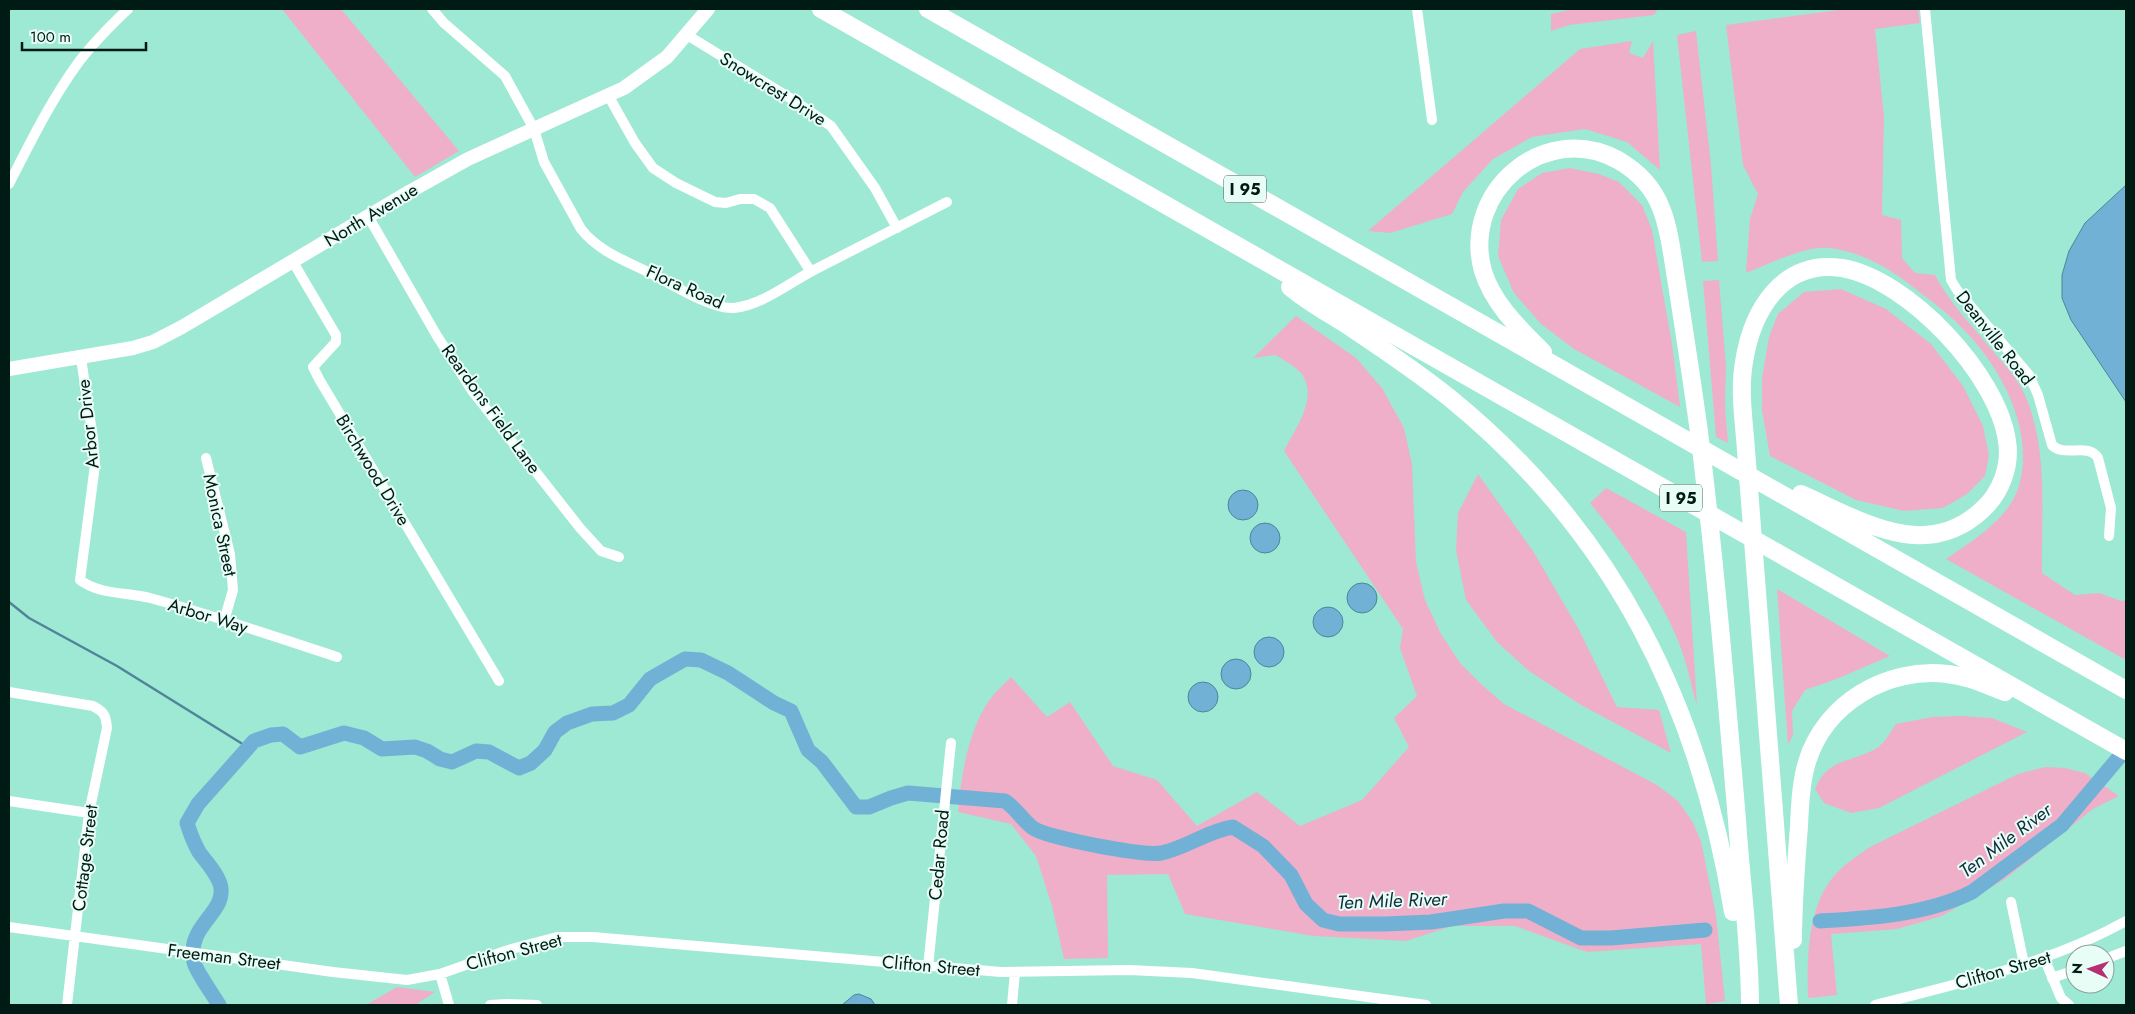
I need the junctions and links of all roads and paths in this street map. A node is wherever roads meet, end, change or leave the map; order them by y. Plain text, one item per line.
1 (128, 9) edge
2 (432, 9) edge
3 (708, 9) edge
4 (821, 9) edge
5 (928, 9) edge
6 (1416, 9) edge
7 (1925, 9) edge
8 (687, 34) junction
9 (608, 95) junction
10 (1432, 120) dead end
11 (534, 129) junction
12 (9, 184) edge
13 (947, 202) dead end
14 (368, 216) junction
15 (897, 228) junction
16 (1250, 252) junction
17 (293, 262) junction
18 (810, 272) junction
19 (81, 358) junction
20 (9, 368) edge
21 (1562, 369) junction
22 (206, 458) dead end
23 (1751, 477) junction
24 (2109, 536) dead end
25 (619, 558) dead end
26 (80, 580) joint
27 (224, 621) junction
28 (337, 657) dead end
29 (500, 681) dead end
30 (2126, 690) edge
31 (9, 692) edge
32 (2057, 712) junction
33 (950, 743) dead end
34 (2119, 747) edge
35 (9, 801) edge
36 (89, 813) junction
37 (2011, 902) dead end
38 (2126, 921) edge
39 (9, 928) edge
40 (76, 936) junction
41 (2044, 958) junction
42 (2024, 964) junction
43 (928, 967) junction
44 (1015, 972) junction
45 (2065, 973) edge
46 (440, 974) junction
47 (2052, 978) junction
48 (1792, 998) edge
49 (1747, 999) edge
50 (1904, 1002) edge
51 (67, 1005) edge
52 (449, 1005) edge
53 (490, 1005) edge
54 (537, 1005) edge
55 (1012, 1005) edge
56 (1426, 1005) edge
57 (1875, 1005) edge
58 (2070, 1005) edge

1 - 12 street
2 - 11 street, Flora Road
3 - 8 main road, North Avenue
4 - 16 highway, I 95
5 - 21 highway, I 95
6 - 10 street
7 - 24 street, Deanville Road
8 - 9 main road, North Avenue
8 - 15 street, Snowcrest Drive
9 - 11 main road, North Avenue
9 - 18 street
11 - 14 main road, North Avenue
11 - 18 street, Flora Road
13 - 15 street, Flora Road
14 - 17 main road, North Avenue
14 - 25 street, Reardons Field Lane
15 - 18 street, Flora Road
16 - 32 highway, I 95
16 - 49 highway
17 - 19 main road, North Avenue
17 - 29 street, Birchwood Drive
19 - 20 main road, North Avenue
19 - 26 street, Arbor Drive
21 - 23 highway, I 95
21 - 49 highway
22 - 27 street, Monica Street
23 - 30 highway, I 95
23 - 48 highway
26 - 27 street, Arbor Way
27 - 28 street, Arbor Way
31 - 36 street, Cottage Street
32 - 34 highway, I 95
32 - 48 highway
33 - 43 street, Cedar Road
35 - 36 street
36 - 40 street, Cottage Street
37 - 42 street
38 - 41 street, Clifton Street
39 - 40 street, Freeman Street
40 - 46 street, Freeman Street
40 - 51 street, Cottage Street
41 - 42 street, Clifton Street
41 - 47 street
42 - 50 street, Clifton Street
43 - 44 street, Clifton Street
43 - 46 street, Clifton Street
44 - 55 street
44 - 56 street, Clifton Street
45 - 47 street, Clifton Street
46 - 52 street
47 - 58 street
50 - 57 street, Clifton Street
53 - 54 street

